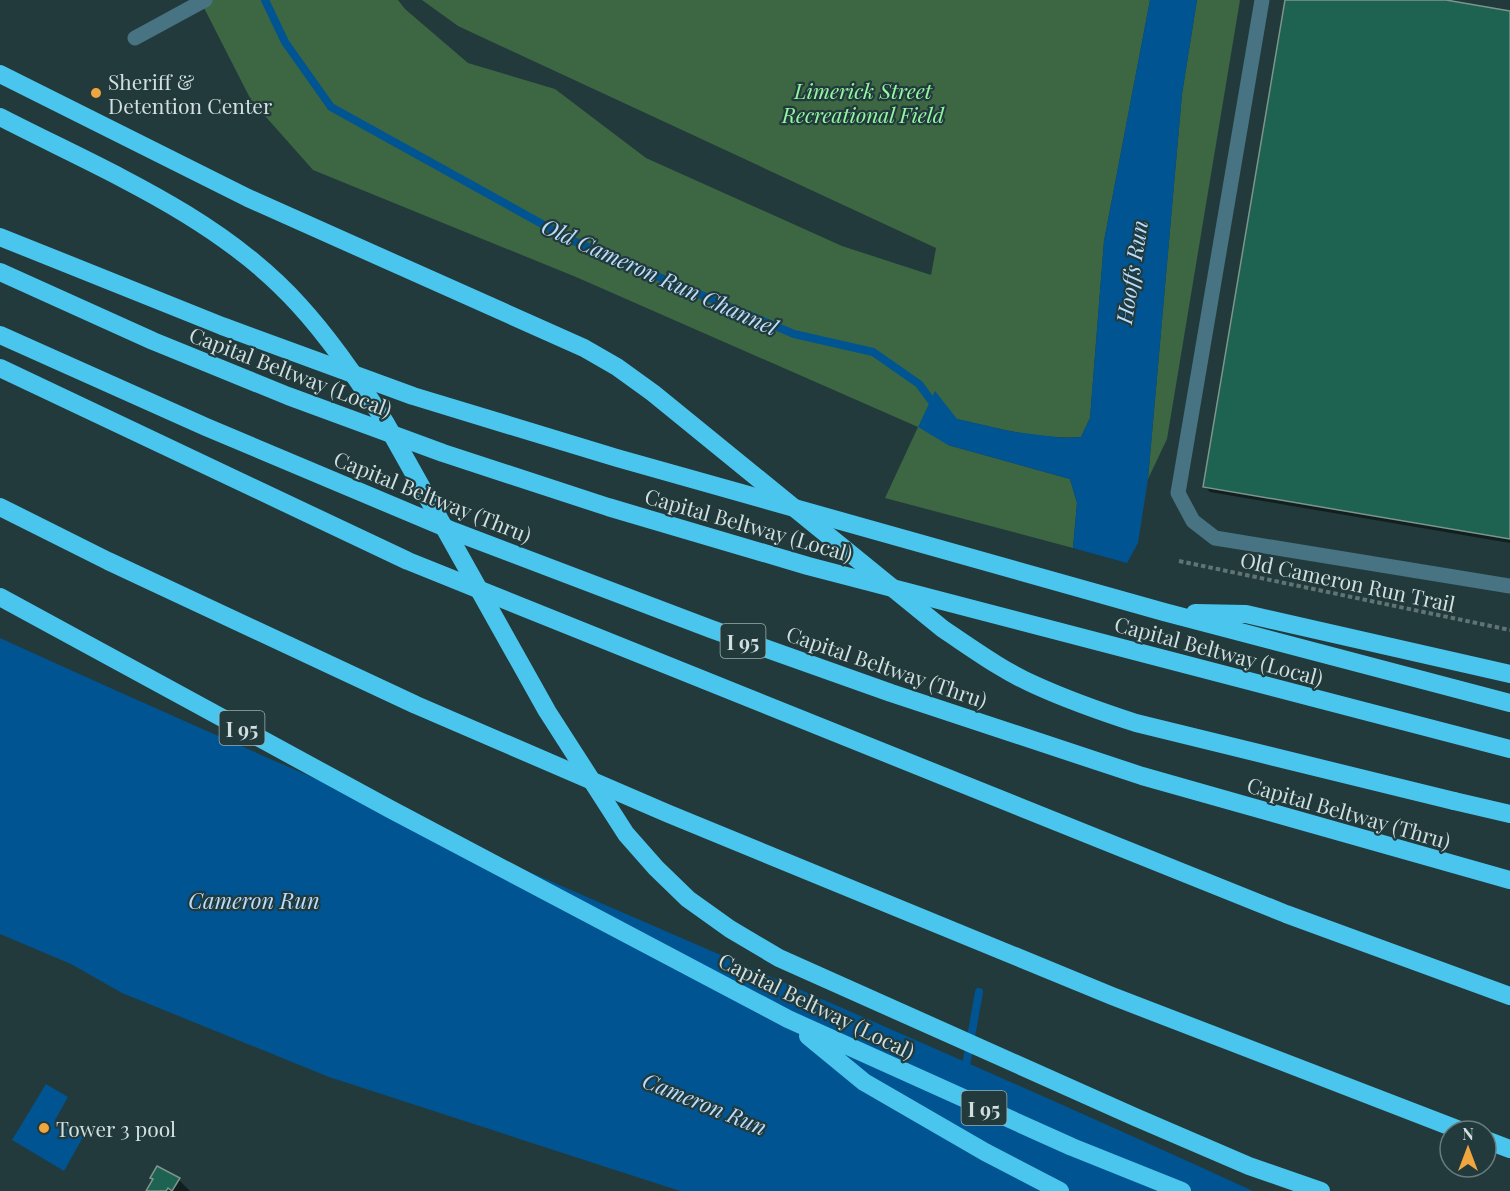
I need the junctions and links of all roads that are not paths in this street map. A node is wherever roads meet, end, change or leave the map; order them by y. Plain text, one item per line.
1 (205, 0) edge
2 (1262, 0) edge
3 (135, 38) dead end
4 (0, 74) edge
5 (0, 117) edge
6 (0, 237) edge
7 (0, 272) edge
8 (0, 335) edge
9 (0, 368) edge
10 (0, 507) edge
11 (1510, 586) edge
12 (0, 597) edge
13 (1164, 612) junction
14 (1510, 674) edge
15 (1510, 703) edge
16 (1510, 749) edge
17 (1510, 814) edge
18 (1510, 880) edge
19 (1510, 996) edge
20 (788, 1019) junction
21 (1438, 1122) edge
22 (1060, 1191) edge
23 (1182, 1191) edge
24 (1321, 1191) edge

1 - 3 street
2 - 11 street
4 - 17 highway, bridge
5 - 24 highway, bridge
6 - 13 highway
7 - 16 highway, Capital Beltway (Local)
8 - 18 highway, Capital Beltway (Thru) / I 95
9 - 19 highway
10 - 21 highway
12 - 20 highway, Capital Beltway (Local) / I 95
13 - 14 highway
13 - 15 highway
20 - 22 highway
20 - 23 highway, Capital Beltway (Local) / I 95

